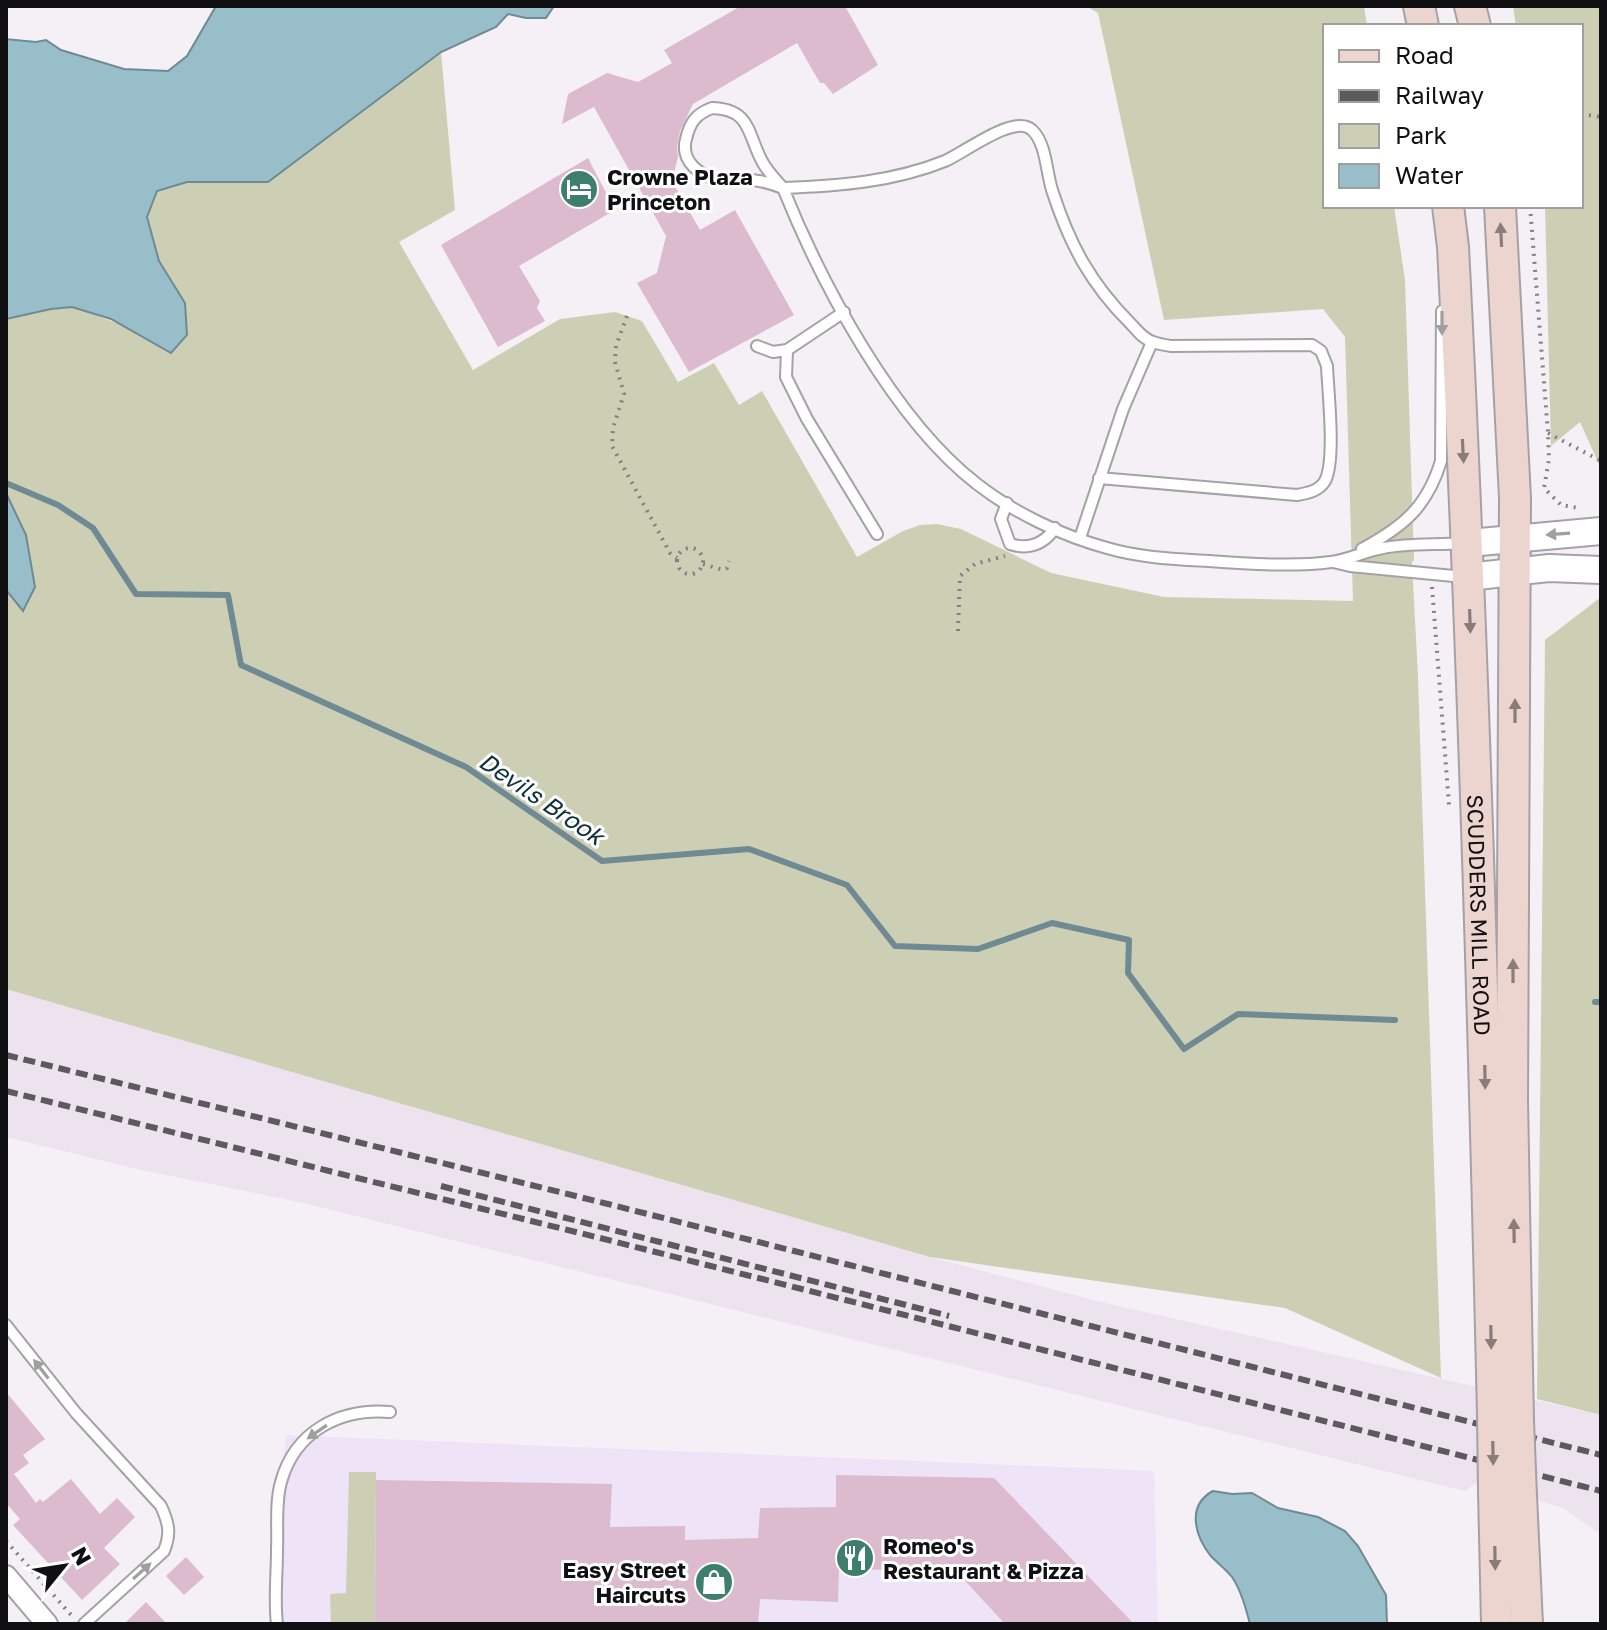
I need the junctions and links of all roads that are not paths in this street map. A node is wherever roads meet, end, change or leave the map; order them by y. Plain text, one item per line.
1 (783, 188) junction
2 (1448, 208) edge
3 (1500, 208) edge
4 (1442, 305) dead end
5 (844, 312) junction
6 (1152, 342) junction
7 (757, 346) dead end
8 (787, 350) junction
9 (1099, 478) junction
10 (1007, 503) junction
11 (1055, 528) junction
12 (1601, 531) edge
13 (877, 534) dead end
14 (1515, 537) junction
15 (1080, 538) junction
16 (1469, 543) junction
17 (1331, 562) junction
18 (1601, 570) edge
19 (1516, 572) junction
20 (1468, 577) junction
21 (6, 1325) edge
22 (390, 1412) dead end
23 (1505, 1418) junction
24 (1507, 1493) junction
25 (6, 1576) edge
26 (47, 1624) edge
27 (82, 1624) edge
28 (277, 1624) edge
29 (1497, 1624) edge
30 (1527, 1624) edge

1 - 1 lane
1 - 5 lane
1 - 6 lane
2 -> 16 main road, SCUDDERS MILL ROAD
14 -> 3 main road, SCUDDERS MILL ROAD
4 -> 17 lane
5 - 8 lane
5 - 10 lane
6 - 9 lane
6 - 9 lane
7 - 8 lane
8 - 13 lane
9 - 15 lane
10 - 11 lane
10 - 11 lane
11 - 15 lane
12 -> 14 street
14 - 16 street
14 - 19 main road, SCUDDERS MILL ROAD
15 - 17 lane
16 - 17 lane
16 - 20 main road, SCUDDERS MILL ROAD
17 - 20 lane
18 - 19 street
19 - 20 street
23 -> 19 main road, SCUDDERS MILL ROAD
20 -> 23 main road, SCUDDERS MILL ROAD
27 -> 21 lane
22 -> 28 lane
23 - 24 main road, SCUDDERS MILL ROAD, bridge
24 -> 29 main road, SCUDDERS MILL ROAD
24 - 30 main road, SCUDDERS MILL ROAD
25 - 26 street

